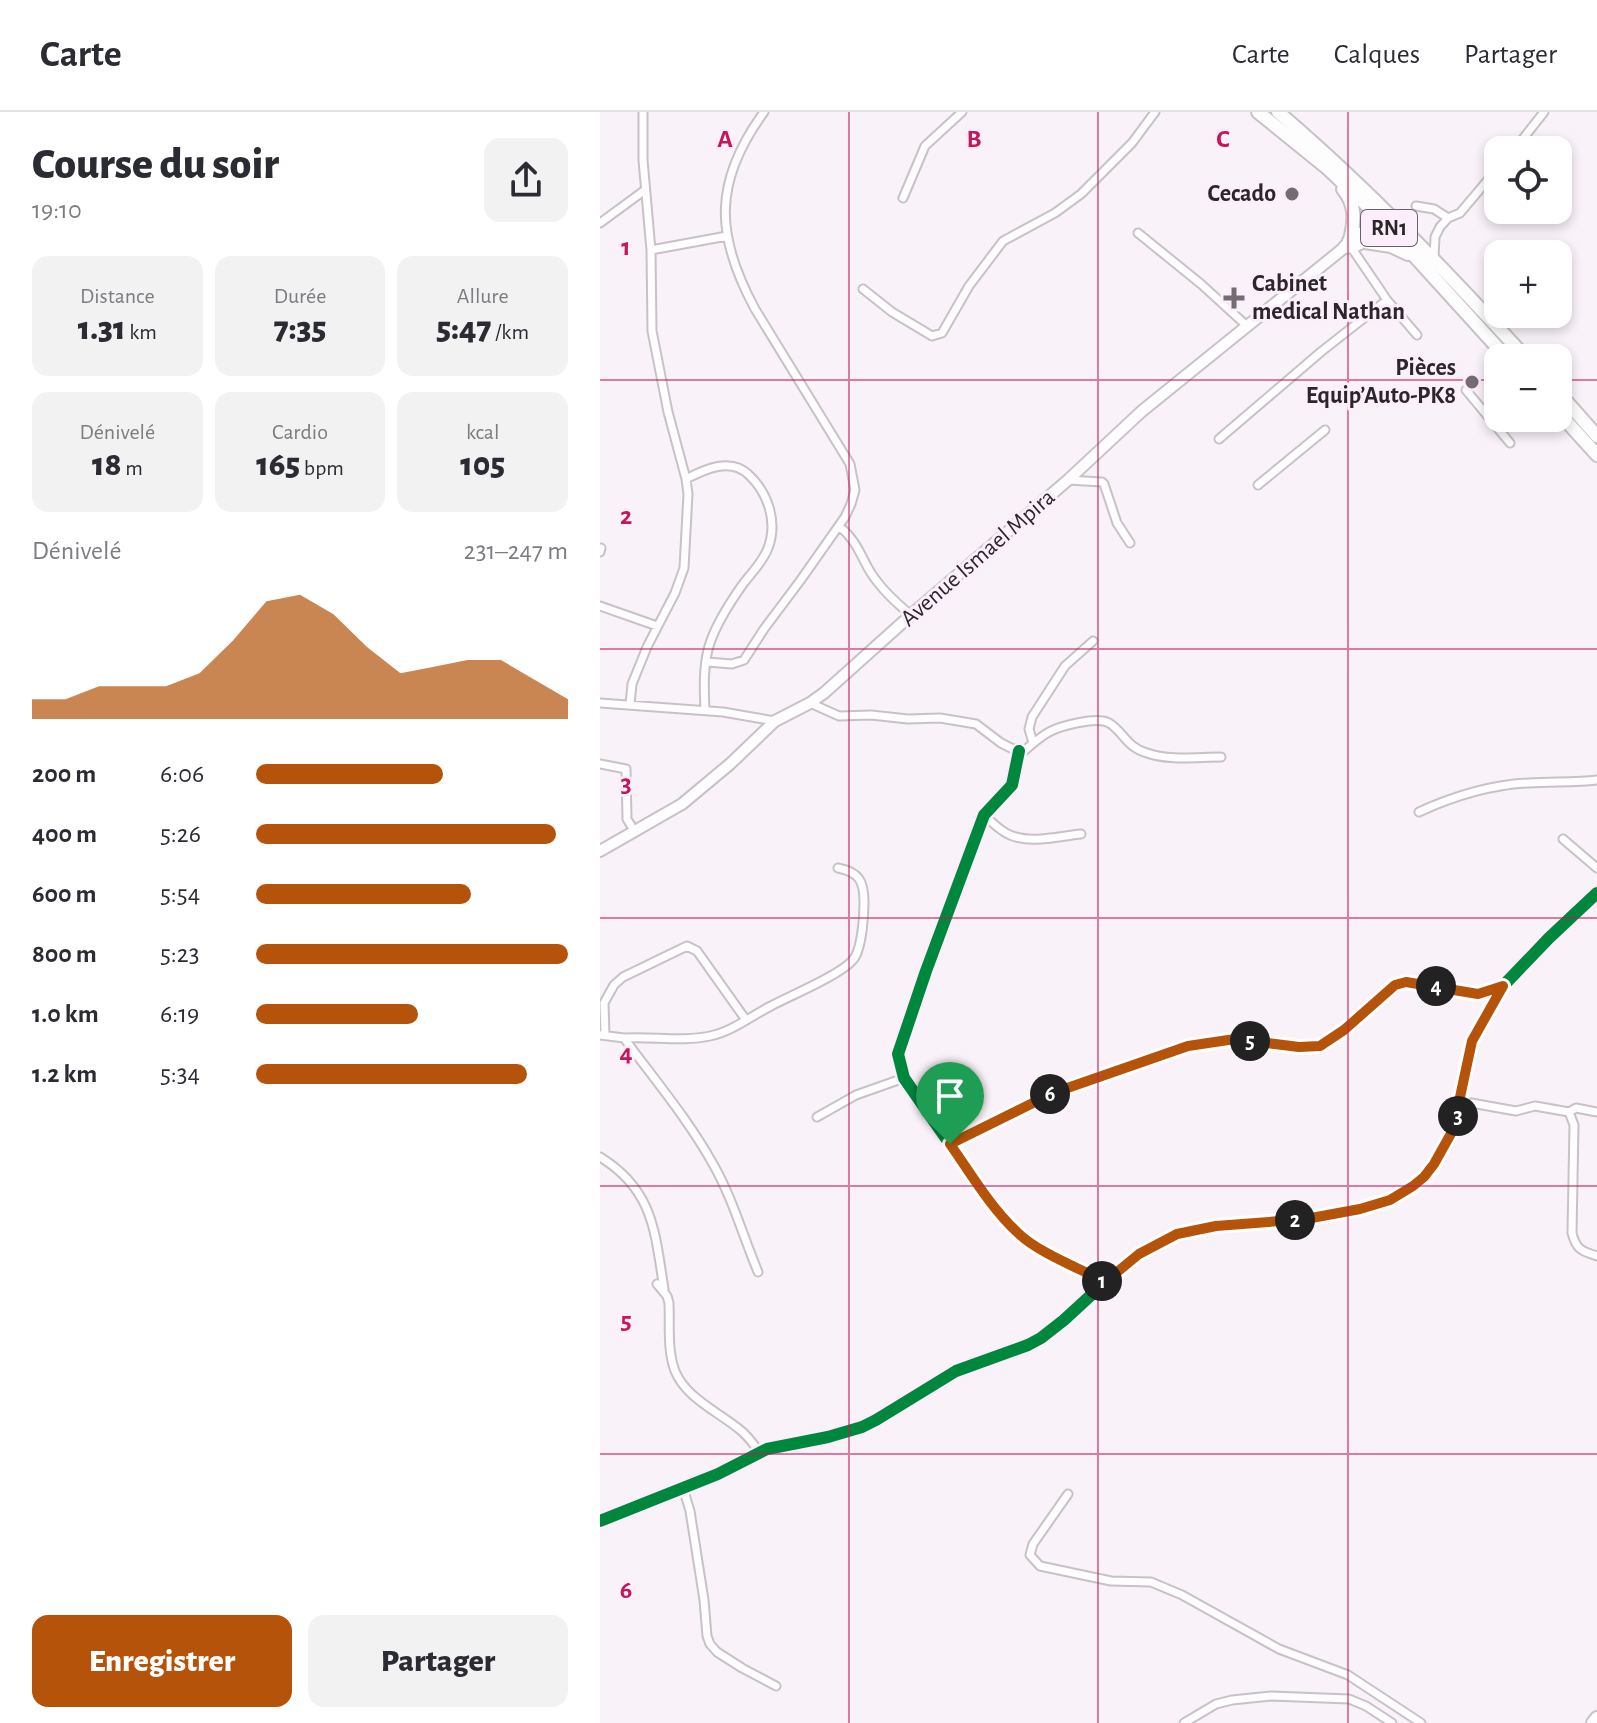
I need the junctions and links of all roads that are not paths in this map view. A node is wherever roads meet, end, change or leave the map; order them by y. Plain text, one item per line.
1 (643, 112) edge
2 (764, 112) edge
3 (962, 112) edge
4 (1155, 112) edge
5 (1258, 112) edge
6 (1278, 112) edge
7 (1544, 112) edge
8 (1525, 136) edge
9 (1326, 167) junction
10 (1484, 185) edge
11 (645, 190) junction
12 (903, 198) dead end
13 (1416, 206) dead end
14 (1448, 218) junction
15 (1391, 222) junction
16 (600, 223) edge
17 (1138, 233) dead end
18 (727, 236) junction
19 (1352, 244) junction
20 (651, 250) junction
21 (1415, 257) junction
22 (1434, 258) junction
23 (863, 289) dead end
24 (1387, 300) junction
25 (1247, 326) junction
26 (1417, 335) dead end
27 (1494, 344) edge
28 (1513, 344) edge
29 (1466, 390) dead end
30 (1572, 408) edge
31 (1572, 427) edge
32 (1325, 430) dead end
33 (1597, 436) edge
34 (1219, 439) dead end
35 (1510, 443) dead end
36 (1597, 455) edge
37 (686, 479) junction
38 (1068, 480) junction
39 (1258, 485) dead end
40 (839, 526) junction
41 (1130, 543) dead end
42 (600, 606) edge
43 (911, 615) junction
44 (657, 626) junction
45 (1093, 641) dead end
46 (707, 662) junction
47 (600, 703) edge
48 (810, 703) junction
49 (630, 704) junction
50 (705, 710) junction
51 (775, 721) junction
52 (1033, 743) junction
53 (1019, 751) junction
54 (1221, 757) dead end
55 (600, 764) edge
56 (1597, 780) edge
57 (1419, 812) dead end
58 (984, 815) junction
59 (635, 832) junction
60 (1081, 834) dead end
61 (1563, 839) dead end
62 (600, 851) edge
63 (838, 868) dead end
64 (1597, 868) edge
65 (1597, 893) edge
66 (1503, 986) junction
67 (746, 1020) junction
68 (603, 1035) edge
69 (624, 1038) junction
70 (904, 1078) junction
71 (1460, 1101) junction
72 (1569, 1112) junction
73 (1597, 1112) edge
74 (817, 1117) dead end
75 (950, 1144) junction
76 (600, 1157) edge
77 (1597, 1256) edge
78 (758, 1272) dead end
79 (1105, 1282) junction
80 (657, 1284) dead end
81 (664, 1292) junction
82 (759, 1452) junction
83 (683, 1488) junction
84 (1068, 1494) dead end
85 (600, 1521) edge
86 (776, 1686) dead end
87 (1184, 1723) edge
88 (1392, 1723) edge
89 (1421, 1723) edge

1 - 11 street
2 - 18 street
3 - 12 street
4 - 23 street
5 - 9 highway, RN1
6 - 15 highway, RN1
7 - 8 street
9 - 15 highway, RN1
9 - 19 highway
10 - 14 street
11 - 16 street
11 - 20 street
13 - 14 street
14 - 22 street
15 - 19 highway
15 - 21 highway, RN1
15 - 22 highway, RN1
17 - 25 street
18 - 20 street
18 - 40 street
19 - 21 highway
19 - 24 street
19 - 25 main road, Avenue Ismael Mpira
20 - 37 street
21 - 27 highway, RN1
22 - 28 highway, RN1
24 - 26 street
24 - 34 street
25 - 38 main road, Avenue Ismael Mpira
29 - 35 street
30 - 33 highway
31 - 36 highway
32 - 39 street
37 - 44 street
37 - 46 street
38 - 41 street
38 - 43 main road, Avenue Ismael Mpira
40 - 43 street
40 - 46 street
42 - 44 street
43 - 48 main road, Avenue Ismael Mpira
44 - 49 street
45 - 52 street
46 - 50 street
47 - 49 street
48 - 51 main road, Avenue Ismael Mpira
48 - 53 street
49 - 50 street
50 - 51 street
51 - 59 main road, Avenue Ismael Mpira
52 - 53 street
52 - 54 street
53 - 58 street
55 - 59 street
56 - 57 street
58 - 60 street
58 - 70 street
59 - 62 main road, Avenue Ismael Mpira
61 - 64 street
63 - 67 street
65 - 66 street
66 - 71 street
66 - 75 street
67 - 68 street
67 - 69 street
68 - 69 street
69 - 78 street
70 - 74 street
70 - 75 street
71 - 72 street
71 - 79 street
72 - 73 street
72 - 77 street
75 - 79 street
76 - 81 street
79 - 82 street
80 - 81 street
81 - 82 street
82 - 83 street
83 - 85 street
83 - 86 street
84 - 89 street
87 - 88 street

